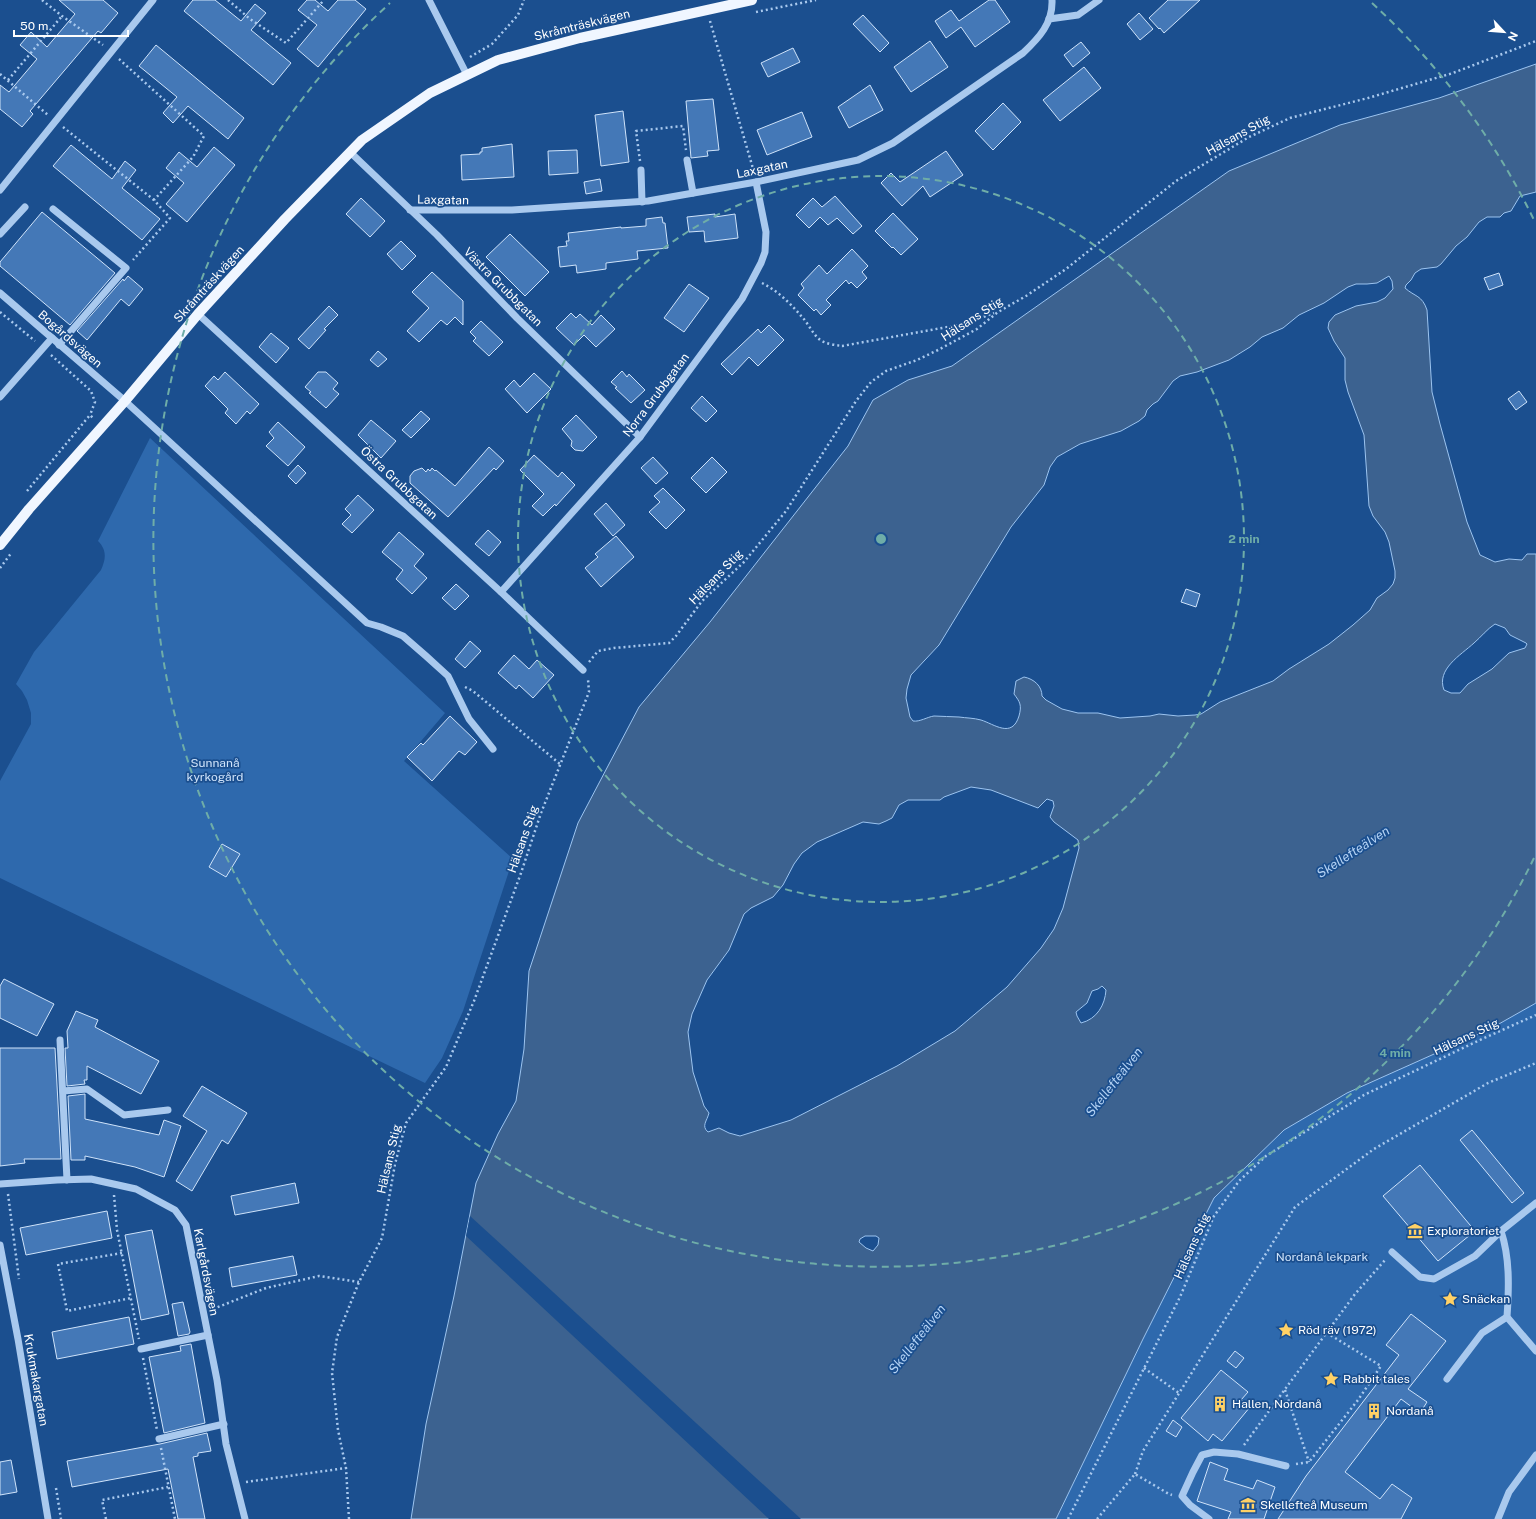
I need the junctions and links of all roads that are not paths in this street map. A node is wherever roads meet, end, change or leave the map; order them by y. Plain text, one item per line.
1 (152, 0) edge
2 (429, 0) edge
3 (752, 0) edge
4 (1052, 0) edge
5 (1099, 0) edge
6 (1049, 19) junction
7 (467, 75) junction
8 (350, 152) junction
9 (687, 160) road end
10 (641, 170) road end
11 (756, 182) junction
12 (0, 190) edge
13 (693, 193) junction
14 (642, 202) junction
15 (25, 207) dead end
16 (53, 209) dead end
17 (410, 210) junction
18 (0, 234) edge
19 (0, 293) edge
20 (198, 314) junction
21 (52, 338) junction
22 (60, 345) junction
23 (0, 397) edge
24 (125, 401) junction
25 (640, 437) junction
26 (0, 545) edge
27 (501, 592) junction
28 (583, 670) road end
29 (493, 748) dead end
30 (60, 1040) dead end
31 (63, 1091) junction
32 (168, 1110) dead end
33 (67, 1180) junction
34 (0, 1184) edge
35 (1536, 1203) edge
36 (1501, 1231) junction
37 (0, 1245) edge
38 (1392, 1252) road end
39 (1507, 1317) junction
40 (208, 1335) junction
41 (141, 1349) dead end
42 (1536, 1351) edge
43 (1447, 1379) dead end
44 (224, 1424) junction
45 (159, 1439) dead end
46 (1536, 1455) edge
47 (1286, 1466) road end
48 (48, 1519) edge
49 (244, 1519) edge
50 (1209, 1519) edge
51 (1498, 1519) edge

1 - 12 street
2 - 7 street
3 - 7 main road, Skråmträskvägen
4 - 6 street, Laxgatan
5 - 6 street
6 - 11 street, Laxgatan
7 - 8 main road, Skråmträskvägen
8 - 17 street, Västra Grubbgatan
8 - 20 main road, Skråmträskvägen
9 - 13 street
10 - 14 street
11 - 13 street, Laxgatan
11 - 25 street, Norra Grubbgatan
13 - 14 street, Laxgatan
14 - 17 street, Laxgatan
15 - 18 street
16 - 22 street
17 - 25 street, Västra Grubbgatan
19 - 21 street, Bogårdsvägen
20 - 24 main road, Skråmträskvägen
20 - 27 street, Östra Grubbgatan
21 - 22 street, Bogårdsvägen
21 - 23 street
22 - 24 street, Bogårdsvägen
24 - 26 main road, Skråmträskvägen
24 - 29 street, Bogårdsvägen
25 - 27 street, Norra Grubbgatan
27 - 28 street, Östra Grubbgatan
30 - 31 street
31 - 32 street
31 - 33 street
33 - 34 street, Karlgårdsvägen
33 - 40 street, Karlgårdsvägen
35 - 36 street
36 - 38 street
36 - 39 street
37 - 48 street, Krukmakargatan
39 - 42 street
39 - 43 street
40 - 41 street
40 - 44 street, Karlgårdsvägen
44 - 45 street
44 - 49 street, Karlgårdsvägen
46 - 51 street
47 - 50 street

